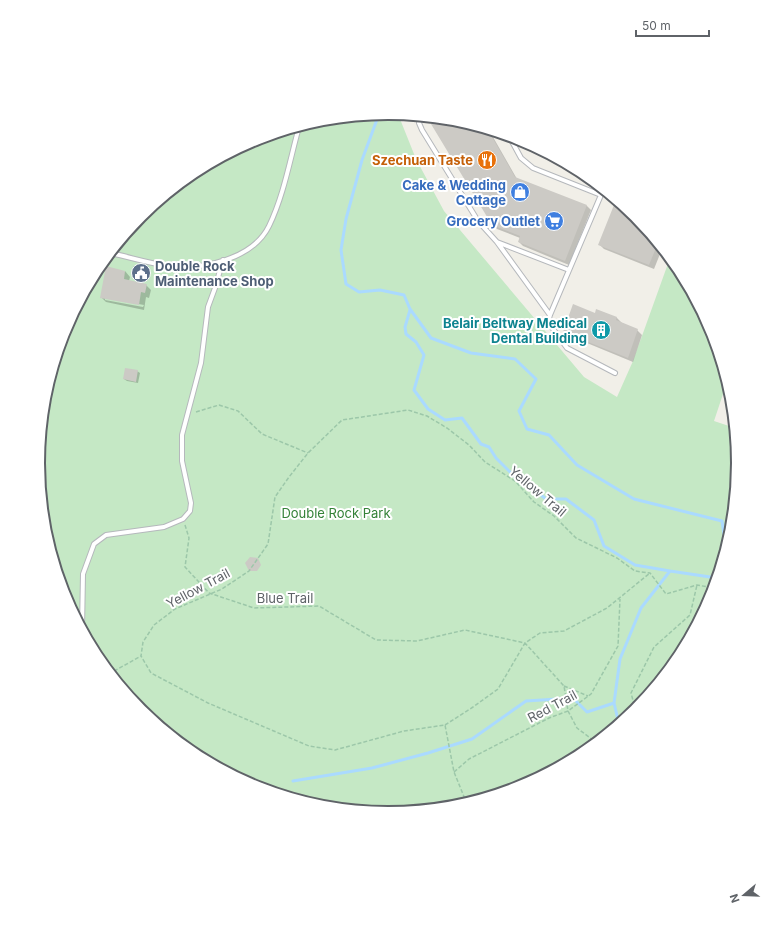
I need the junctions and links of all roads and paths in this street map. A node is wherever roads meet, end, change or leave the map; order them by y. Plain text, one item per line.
1 (420, 122) edge
2 (297, 133) edge
3 (514, 145) edge
4 (601, 195) joint
5 (497, 242) junction
6 (116, 254) edge
7 (223, 260) junction
8 (569, 270) junction
9 (550, 315) junction
10 (615, 373) dead end
11 (187, 414) junction
12 (308, 453) junction
13 (183, 519) junction
14 (650, 573) junction
15 (697, 585) junction
16 (708, 587) edge
17 (209, 593) junction
18 (620, 599) junction
19 (82, 619) edge
20 (525, 643) junction
21 (141, 656) junction
22 (115, 670) edge
23 (564, 686) junction
24 (589, 696) junction
25 (634, 703) edge
26 (568, 711) junction
27 (445, 725) junction
28 (593, 739) edge
29 (454, 772) junction
30 (464, 798) edge

1 - 5 lane
2 - 7 lane
3 - 4 lane
4 - 8 lane
5 - 8 lane
5 - 9 lane
6 - 7 lane
7 - 11 lane
8 - 9 lane
9 - 10 lane
11 - 12 path
11 - 13 lane
12 - 14 path, Yellow Trail
12 - 17 path, Yellow Trail
13 - 17 path, Blue Trail
13 - 19 lane
14 - 15 path
14 - 18 path
15 - 16 path
15 - 25 path
17 - 20 path, Blue Trail
17 - 21 path, Yellow Trail
18 - 20 path
18 - 24 path, Red Trail
20 - 23 path
20 - 27 path
21 - 22 path
21 - 27 path
23 - 24 path
23 - 26 path
24 - 26 path, Red Trail
26 - 28 path
26 - 29 path, Red Trail
27 - 29 path
29 - 30 path

